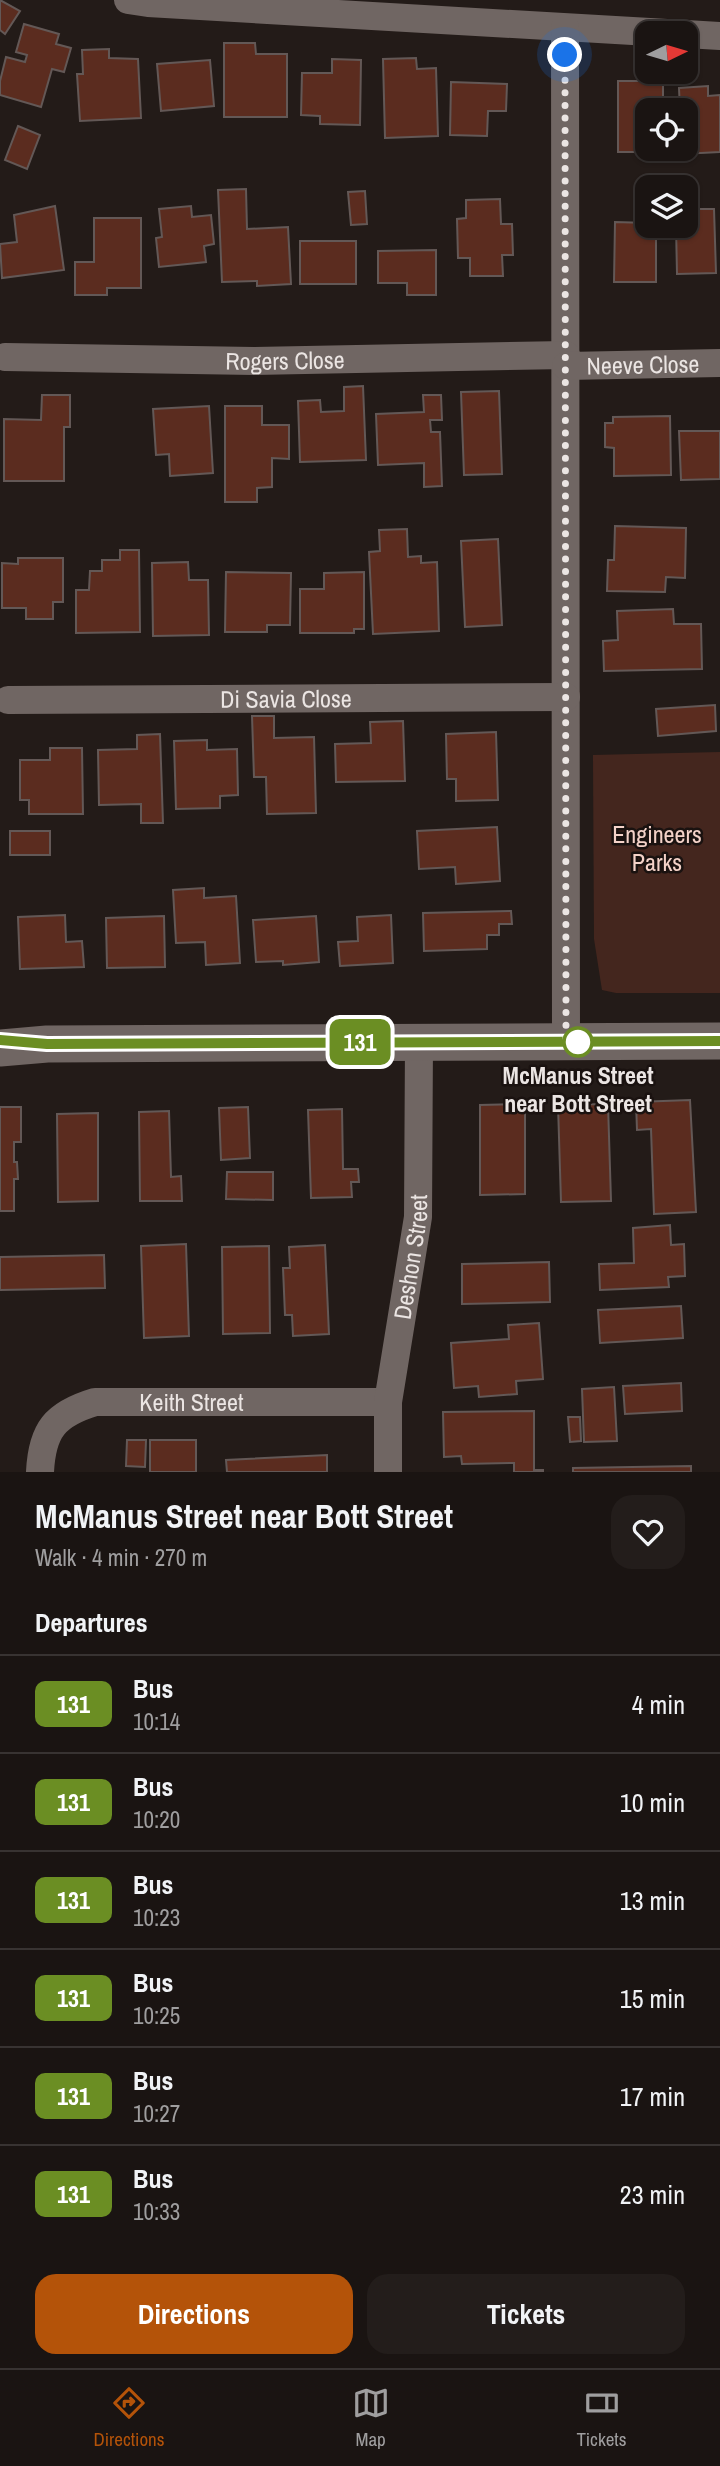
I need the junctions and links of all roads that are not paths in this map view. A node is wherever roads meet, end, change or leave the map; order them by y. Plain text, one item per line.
1 (128, 0) edge
2 (565, 28) junction
3 (635, 31) edge
4 (698, 35) edge
5 (720, 36) edge
6 (5, 357) dead end
7 (566, 361) junction
8 (720, 363) edge
9 (566, 696) junction
10 (8, 700) dead end
11 (0, 1040) edge
12 (419, 1041) junction
13 (720, 1041) edge
14 (566, 1042) junction
15 (47, 1044) junction
16 (0, 1048) edge
17 (388, 1402) junction
18 (40, 1472) edge
19 (388, 1472) edge

1 - 2 street
2 - 3 street
2 - 7 street
4 - 5 street
6 - 7 street, Rogers Close
7 - 8 street, Neeve Close
7 - 9 street
9 - 10 street, Di Savia Close
9 - 14 street
11 - 15 street
12 - 14 street
12 - 15 street
12 - 17 street, Deshon Street
13 - 14 street
15 - 16 street
17 - 18 street, Keith Street
17 - 19 street, Deshon Street

